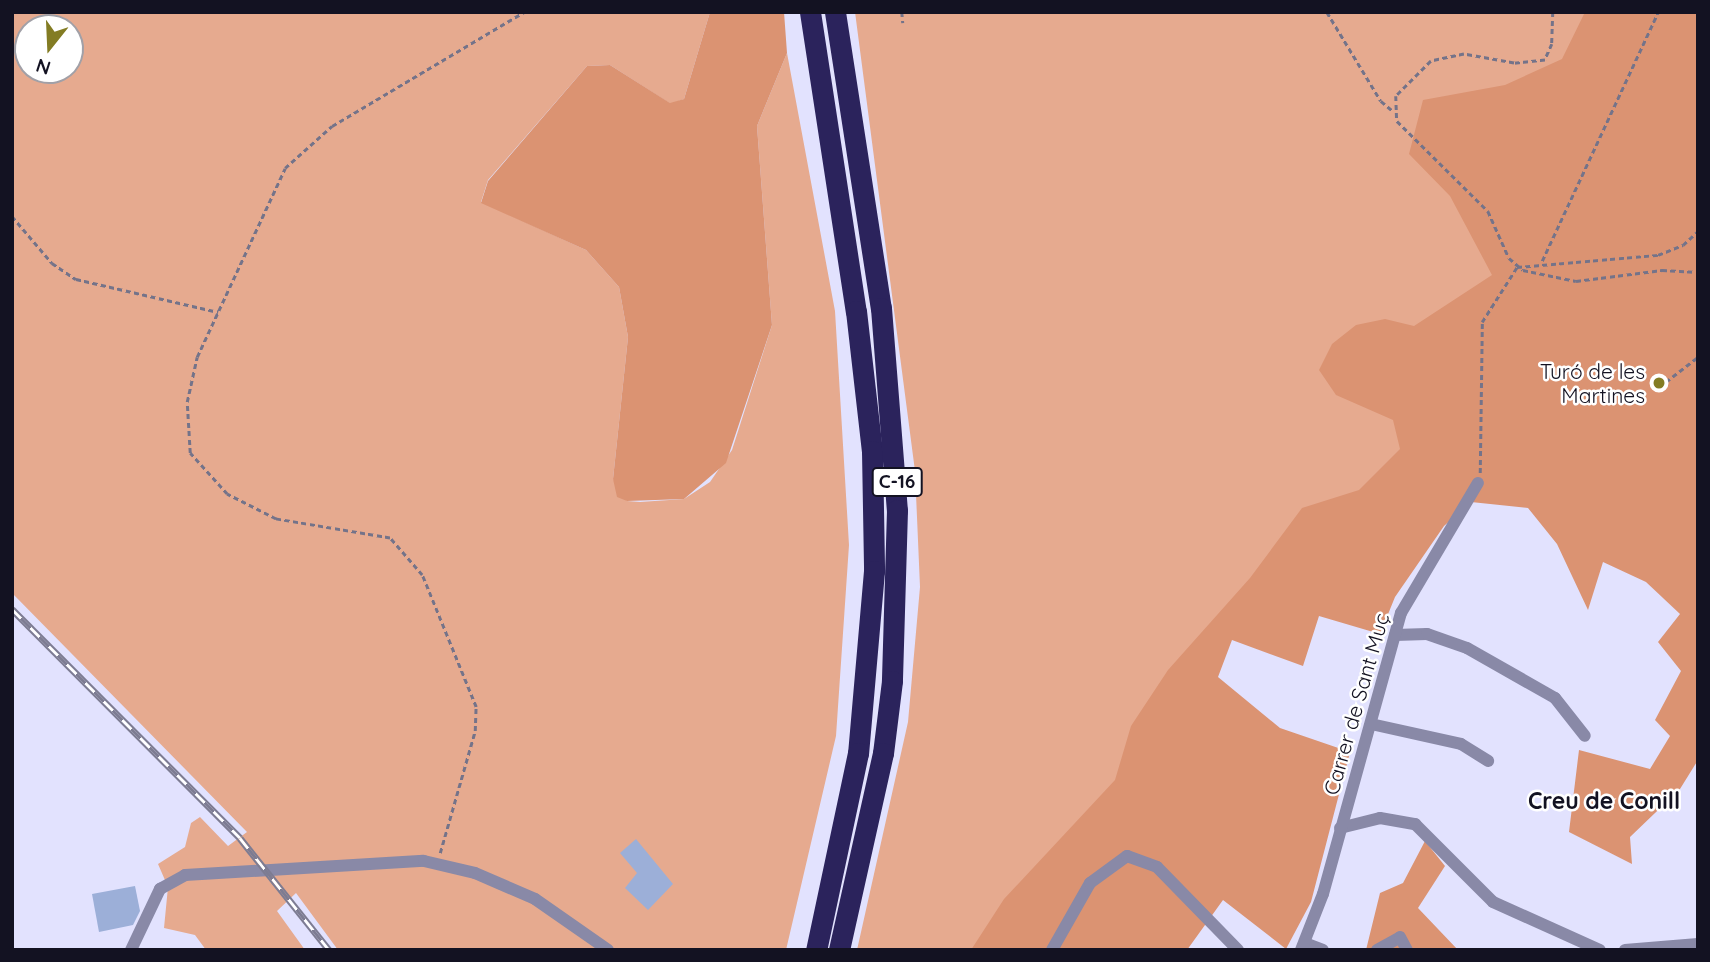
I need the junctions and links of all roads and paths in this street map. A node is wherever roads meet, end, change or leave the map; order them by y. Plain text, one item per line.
1 (524, 12) edge
2 (810, 12) edge
3 (835, 12) edge
4 (902, 12) edge
5 (1327, 12) edge
6 (1553, 12) edge
7 (1658, 12) edge
8 (903, 23) dead end
9 (1393, 111) junction
10 (12, 216) edge
11 (1698, 231) edge
12 (1542, 261) junction
13 (1517, 267) junction
14 (1698, 272) edge
15 (218, 312) junction
16 (1698, 358) edge
17 (1659, 387) dead end
18 (1478, 483) joint
19 (1395, 635) junction
20 (1371, 724) junction
21 (1585, 736) dead end
22 (1488, 761) dead end
23 (1340, 828) junction
24 (437, 863) junction
25 (1698, 944) edge
26 (1303, 946) edge
27 (131, 950) edge
28 (608, 950) edge
29 (816, 950) edge
30 (839, 950) edge
31 (1052, 950) edge
32 (1238, 950) edge
33 (1323, 950) edge
34 (1377, 950) edge
35 (1407, 950) edge
36 (1600, 950) edge
37 (1625, 950) edge

1 - 15 path
2 - 29 highway, C-16
3 - 30 highway, C-16
4 - 8 path
5 - 9 path
6 - 9 path
7 - 12 path
9 - 13 path
10 - 15 path
11 - 12 path
12 - 13 path
13 - 14 path
13 - 18 path
15 - 24 path
16 - 17 path
18 - 19 street, Carrer de Sant Muç
19 - 20 street, Carrer de Sant Muç
19 - 21 street
20 - 22 street
20 - 23 street, Carrer de Sant Muç
23 - 26 street, Carrer de Sant Muç
23 - 36 street
24 - 27 street
24 - 28 street
25 - 37 street
26 - 33 street
31 - 32 street
34 - 35 street

